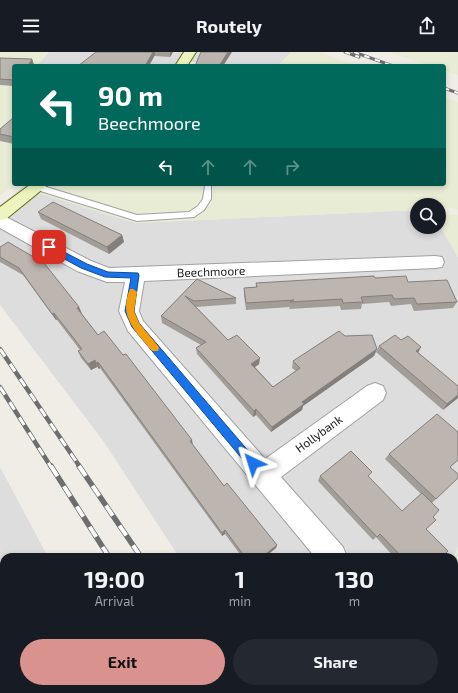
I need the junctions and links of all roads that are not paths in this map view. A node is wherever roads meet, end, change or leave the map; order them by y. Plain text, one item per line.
1 (190, 52) edge
2 (182, 64) edge
3 (39, 186) edge
4 (208, 188) dead end
5 (0, 216) edge
6 (0, 221) edge
7 (435, 262) dead end
8 (136, 275) junction
9 (375, 392) dead end
10 (263, 475) junction
11 (330, 553) edge

1 - 2 street
3 - 4 lane
3 - 5 street
6 - 8 street, Beechmoore
7 - 8 street, Beechmoore
8 - 10 street
9 - 10 street, Hollybank
10 - 11 street

